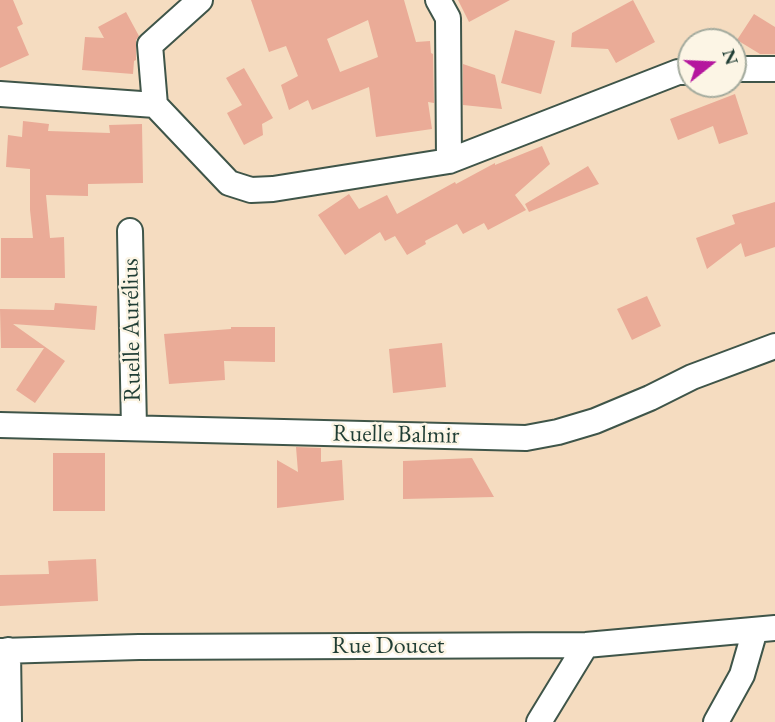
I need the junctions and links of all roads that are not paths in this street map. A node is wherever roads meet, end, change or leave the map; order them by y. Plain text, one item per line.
1 (200, 0) edge
2 (438, 0) edge
3 (747, 69) edge
4 (775, 69) edge
5 (677, 72) edge
6 (0, 94) edge
7 (155, 105) junction
8 (449, 162) junction
9 (130, 231) dead end
10 (775, 346) edge
11 (0, 425) edge
12 (134, 428) junction
13 (765, 629) edge
14 (586, 645) junction
15 (4, 651) edge
16 (9, 722) edge
17 (539, 722) edge
18 (716, 722) edge

1 - 7 street
2 - 8 street
3 - 4 street
5 - 8 street
6 - 7 street
7 - 8 street
9 - 12 street, Ruelle Aurélius
10 - 12 street, Ruelle Balmir
11 - 12 street, Ruelle Balmir
13 - 14 street, Rue Doucet
13 - 18 street
14 - 15 street, Rue Doucet
14 - 17 street
15 - 16 street

